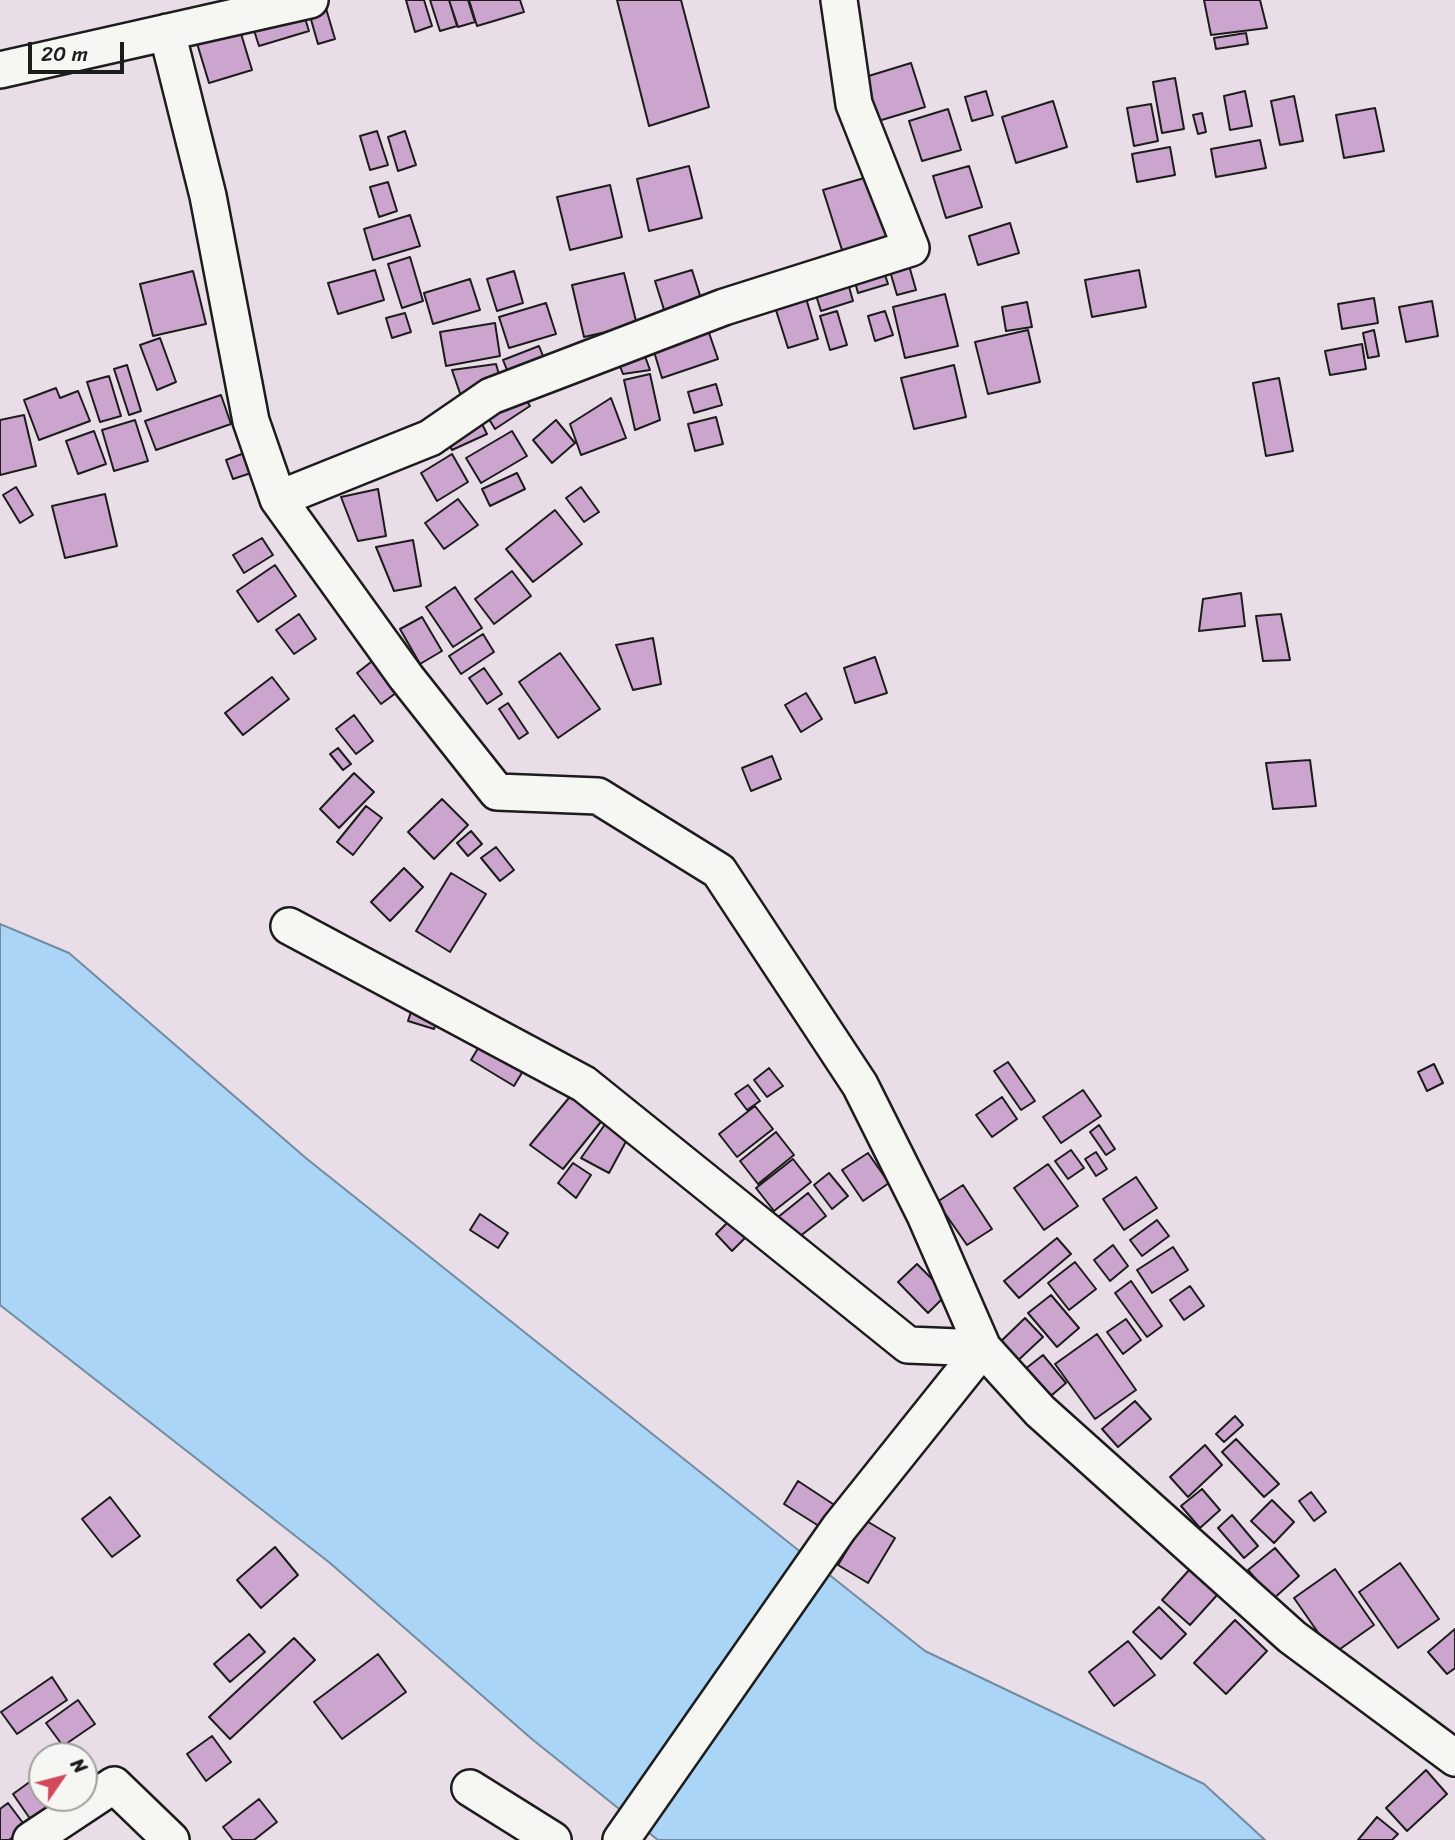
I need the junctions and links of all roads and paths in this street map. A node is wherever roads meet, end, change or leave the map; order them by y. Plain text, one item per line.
1 (310, 0) edge
2 (839, 0) edge
3 (167, 32) junction
4 (0, 70) edge
5 (278, 499) junction
6 (289, 926) dead end
7 (983, 1348) junction
8 (1455, 1758) edge
9 (470, 1788) dead end
10 (31, 1840) edge
11 (170, 1840) edge
12 (553, 1840) edge
13 (621, 1840) edge

1 - 3 street
2 - 5 street
3 - 4 street
3 - 5 street
5 - 7 street
6 - 7 street
7 - 8 street
7 - 13 street
9 - 12 street
10 - 11 street

